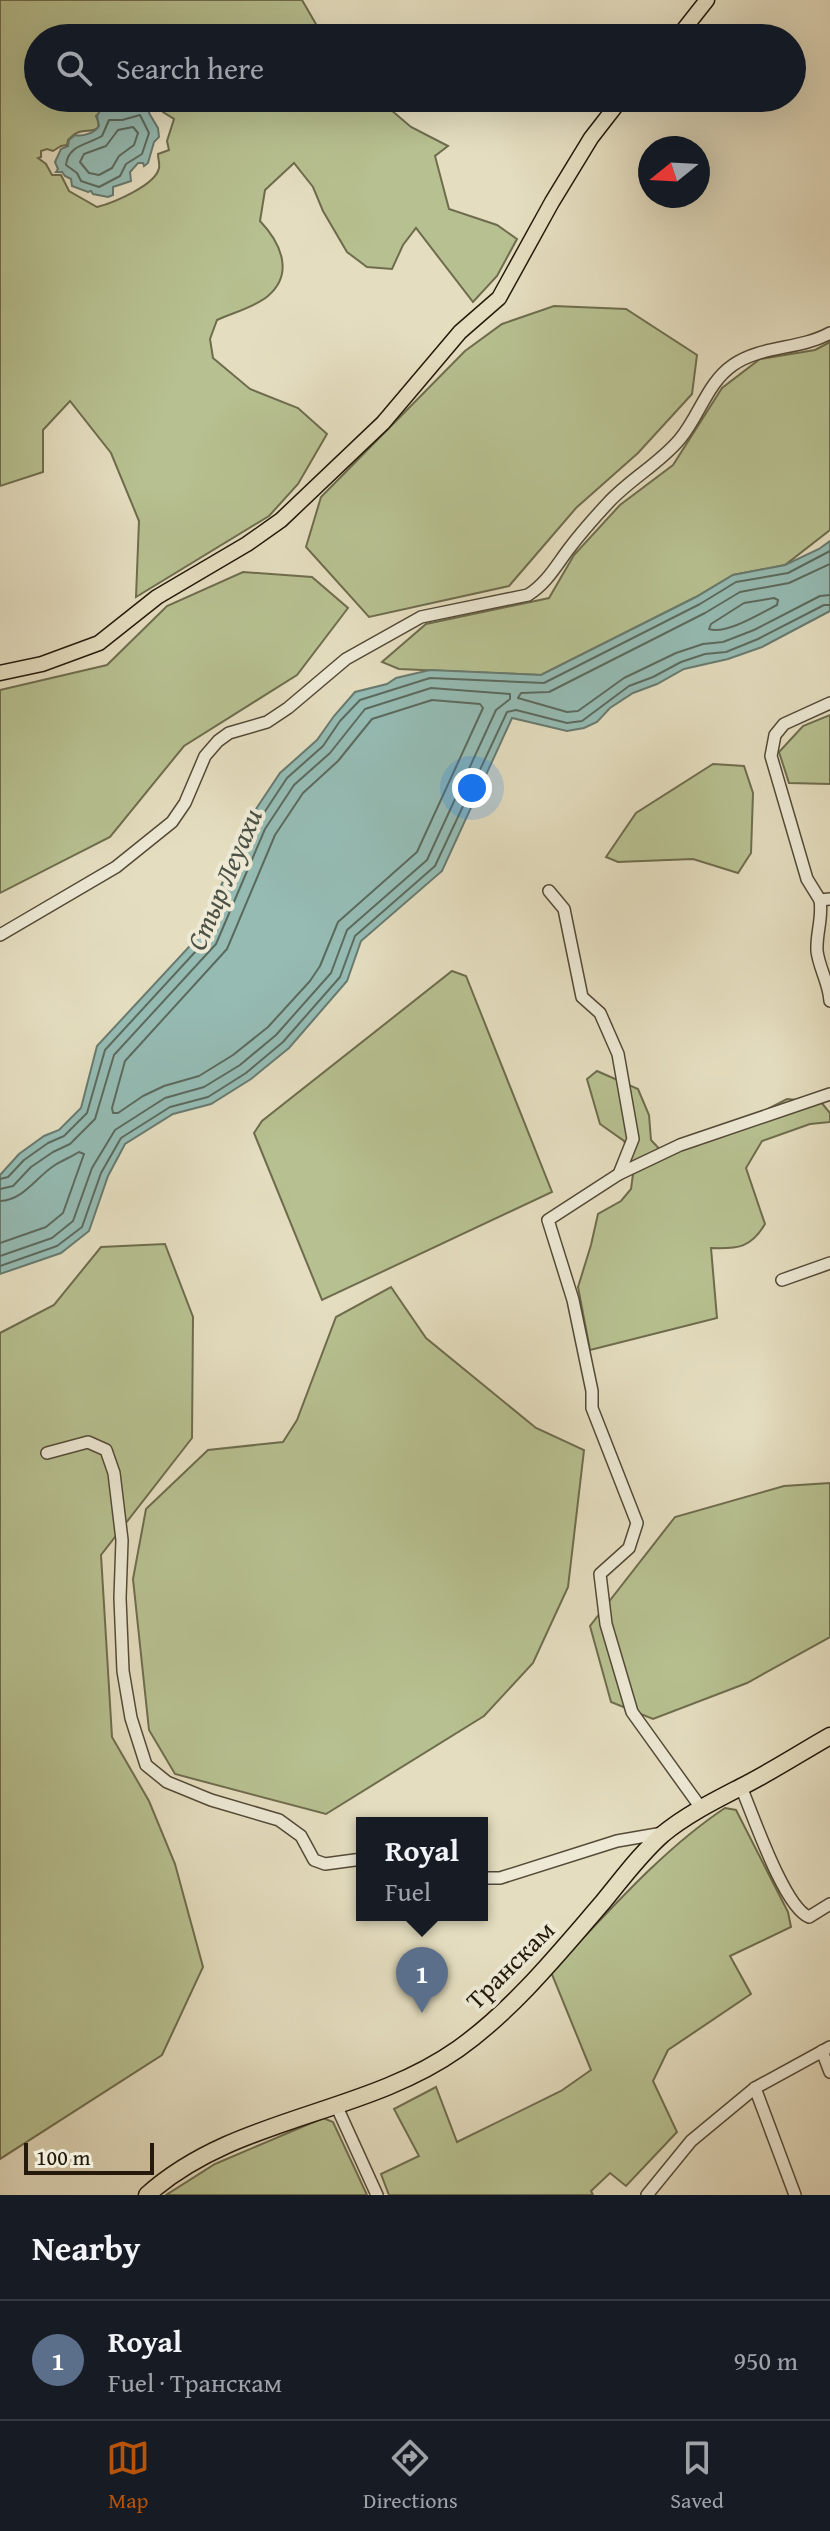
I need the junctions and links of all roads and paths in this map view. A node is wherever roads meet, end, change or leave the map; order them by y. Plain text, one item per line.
1 (707, 0) edge
2 (688, 24) edge
3 (611, 112) edge
4 (830, 333) edge
5 (0, 673) edge
6 (830, 703) edge
7 (549, 891) dead end
8 (825, 899) edge
9 (0, 935) edge
10 (830, 1001) edge
11 (830, 1094) edge
12 (619, 1174) junction
13 (830, 1264) edge
14 (782, 1280) dead end
15 (47, 1453) dead end
16 (830, 1736) edge
17 (741, 1787) junction
18 (701, 1808) junction
19 (664, 1833) junction
20 (356, 1860) edge
21 (488, 1878) edge
22 (830, 1904) edge
23 (826, 2049) edge
24 (830, 2072) edge
25 (755, 2088) junction
26 (336, 2105) junction
27 (657, 2183) junction
28 (147, 2195) edge
29 (377, 2195) edge
30 (647, 2195) edge
31 (661, 2195) edge
32 (795, 2195) edge

1 - 2 main road
3 - 5 main road
4 - 9 street
6 - 8 street
7 - 12 street
8 - 10 street
11 - 12 street
12 - 18 street
13 - 14 street
15 - 20 street
16 - 17 highway, Транскам
17 - 18 highway, Транскам
17 - 22 street
18 - 19 highway, Транскам
19 - 21 street
19 - 26 highway, Транскам
23 - 24 street
23 - 25 street
25 - 27 street
25 - 32 street
26 - 28 highway, Транскам
26 - 29 street
27 - 30 street
27 - 31 street

